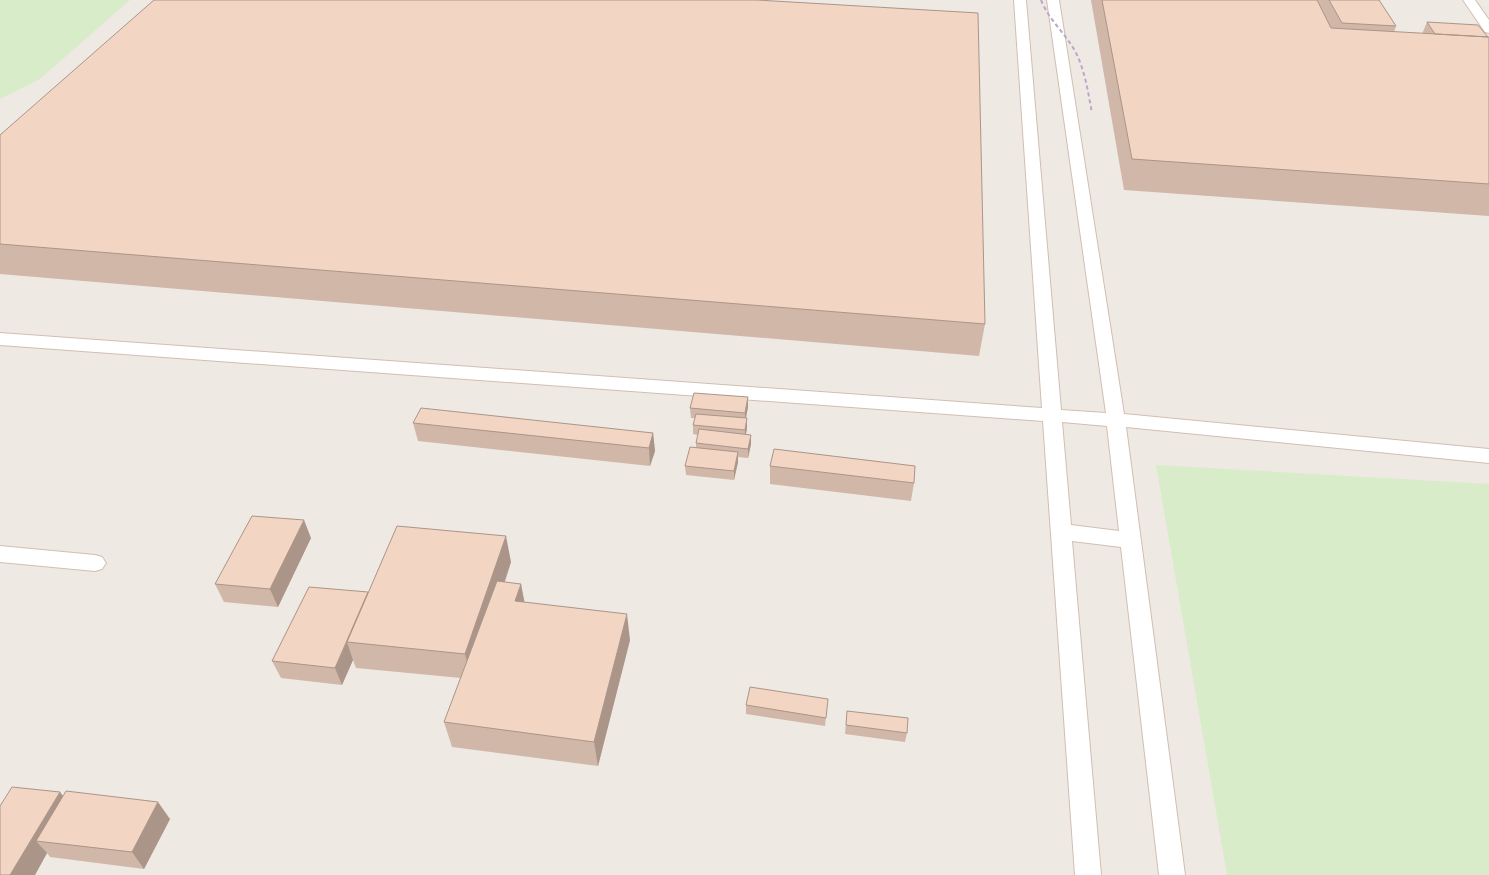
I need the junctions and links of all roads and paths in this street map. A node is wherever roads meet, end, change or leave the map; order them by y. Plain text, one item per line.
1 (1020, 0) edge
2 (1053, 0) edge
3 (1469, 0) edge
4 (1485, 18) edge
5 (1489, 29) edge
6 (0, 339) edge
7 (1054, 417) junction
8 (1116, 420) junction
9 (1489, 456) edge
10 (1062, 532) junction
11 (1130, 540) junction
12 (0, 554) edge
13 (95, 563) dead end
14 (1088, 875) edge
15 (1172, 875) edge

1 - 7 lane
2 - 8 lane
3 - 4 lane
4 - 5 lane
6 - 7 lane
7 - 8 lane
7 - 10 lane
8 - 9 lane
8 - 11 lane
10 - 11 lane
10 - 14 lane
11 - 15 lane
12 - 13 lane

